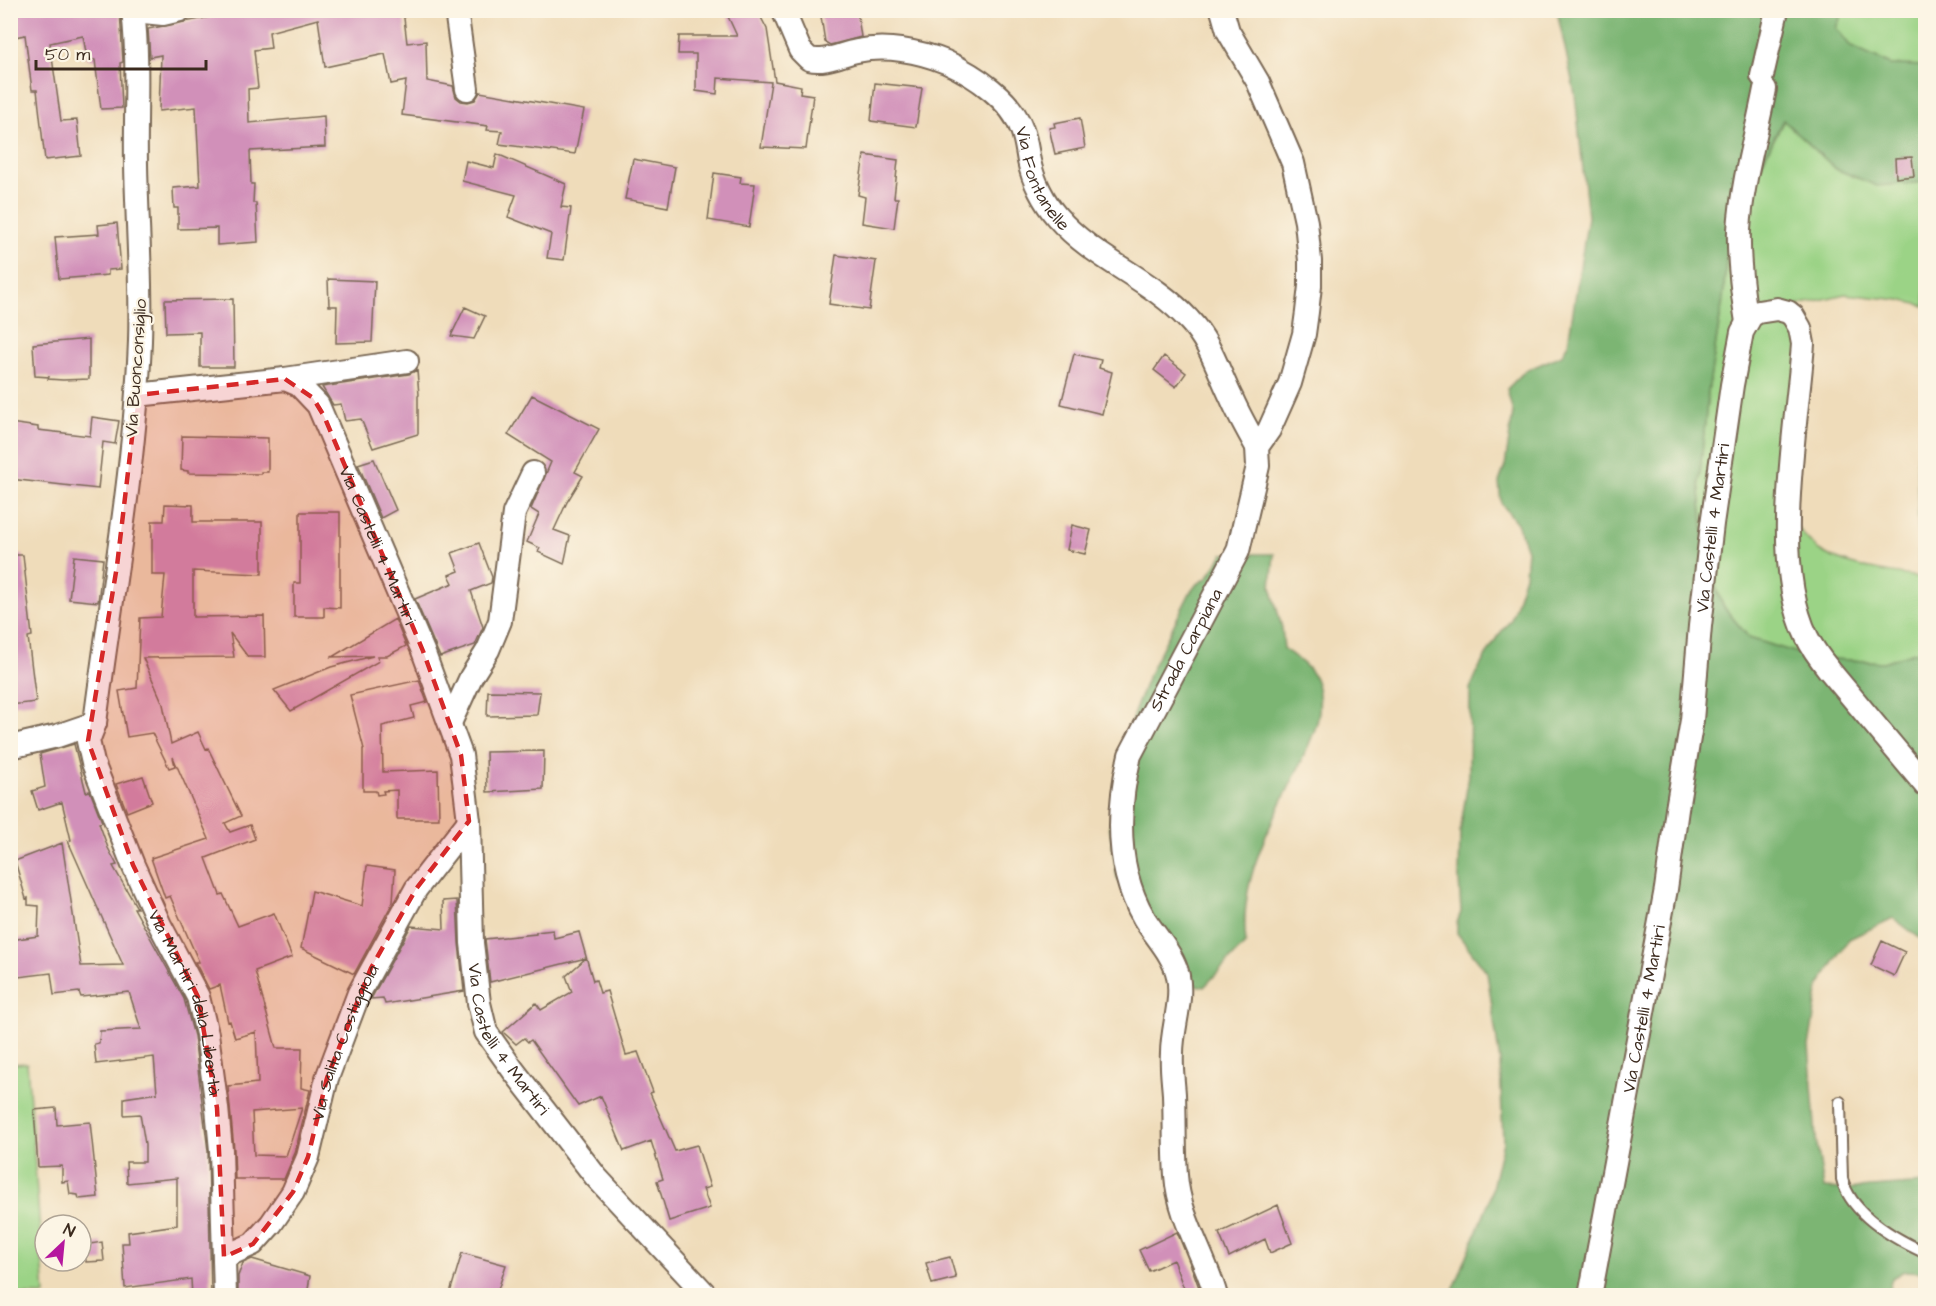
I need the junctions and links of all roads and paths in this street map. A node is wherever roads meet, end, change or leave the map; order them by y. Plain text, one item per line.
1 (180, 10) edge
2 (456, 10) edge
3 (783, 10) edge
4 (1222, 10) edge
5 (1777, 10) edge
6 (134, 11) edge
7 (467, 89) dead end
8 (1746, 322) junction
9 (406, 361) dead end
10 (285, 379) junction
11 (136, 395) junction
12 (1257, 447) junction
13 (533, 473) dead end
14 (95, 723) junction
15 (450, 723) junction
16 (10, 747) edge
17 (1926, 786) edge
18 (469, 821) junction
19 (1840, 1102) dead end
20 (1926, 1253) edge
21 (224, 1257) junction
22 (225, 1296) edge
23 (707, 1296) edge
24 (1216, 1296) edge
25 (1590, 1296) edge

1 - 6 street
2 - 7 street
3 - 12 street, Via Fontanelle
4 - 12 street, Strada Carpiana
5 - 8 street
6 - 11 street, Via Buonconsiglio
8 - 17 street
8 - 25 street, Via Castelli 4 Martiri
9 - 10 street
10 - 11 street
10 - 15 street, Via Castelli 4 Martiri
11 - 14 street, Via Buonconsiglio
12 - 24 street, Strada Carpiana
13 - 15 street
14 - 16 street
14 - 21 street, Via Martiri della Libertà
15 - 18 street, Via Castelli 4 Martiri
18 - 21 street, Via Salita Costiggiola
18 - 23 street, Via Castelli 4 Martiri
19 - 20 lane
21 - 22 street, Via Martiri della Libertà

